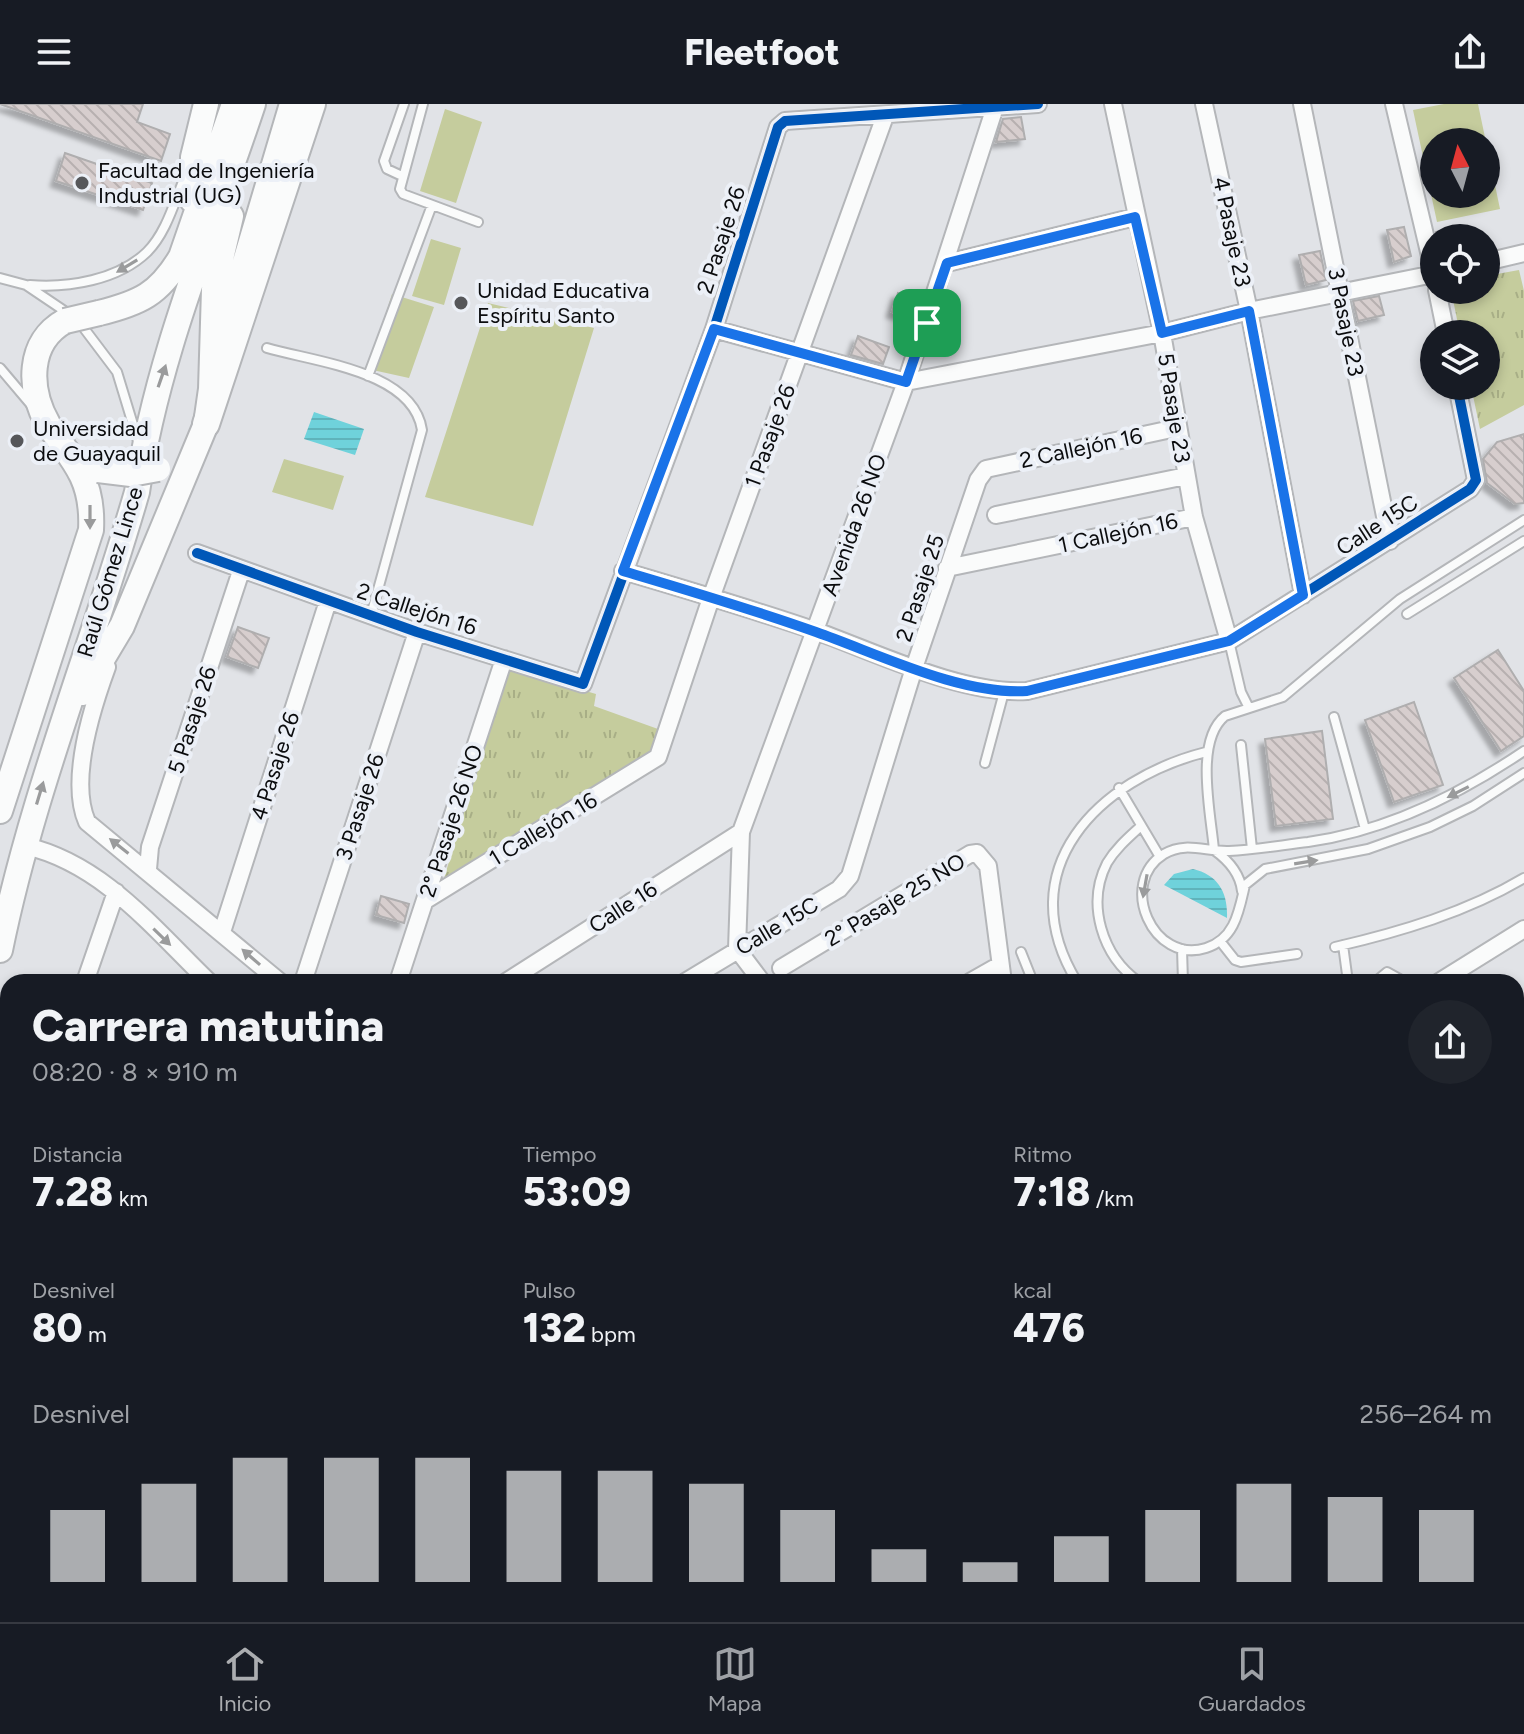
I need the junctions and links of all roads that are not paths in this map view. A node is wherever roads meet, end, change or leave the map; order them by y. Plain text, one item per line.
1 (206, 104) edge
2 (224, 104) edge
3 (234, 104) edge
4 (253, 104) edge
5 (292, 104) edge
6 (312, 104) edge
7 (404, 104) edge
8 (423, 104) edge
9 (1038, 104) edge
10 (1113, 104) edge
11 (1204, 104) edge
12 (1302, 104) edge
13 (1394, 104) edge
14 (996, 106) edge
15 (885, 116) junction
16 (196, 148) junction
17 (402, 176) junction
18 (432, 205) junction
19 (1135, 217) junction
20 (192, 222) junction
21 (478, 222) dead end
22 (1422, 224) edge
23 (1524, 253) edge
24 (1500, 259) edge
25 (947, 263) junction
26 (1420, 277) edge
27 (0, 278) edge
28 (26, 285) junction
29 (1339, 292) junction
30 (1249, 311) junction
31 (714, 329) junction
32 (1162, 333) junction
33 (267, 348) dead end
34 (800, 351) junction
35 (0, 368) edge
36 (368, 376) junction
37 (906, 382) junction
38 (211, 389) junction
39 (1460, 400) edge
40 (47, 422) junction
41 (1176, 428) junction
42 (204, 431) junction
43 (63, 445) junction
44 (141, 451) junction
45 (986, 469) joint
46 (1186, 476) junction
47 (996, 515) dead end
48 (1194, 517) junction
49 (1524, 520) edge
50 (1390, 541) junction
51 (1524, 541) edge
52 (197, 553) dead end
53 (947, 568) junction
54 (241, 571) junction
55 (623, 571) junction
56 (1303, 595) junction
57 (711, 598) junction
58 (328, 601) junction
59 (1407, 614) dead end
60 (371, 616) junction
61 (122, 626) junction
62 (815, 631) junction
63 (417, 632) junction
64 (1229, 641) junction
65 (504, 659) junction
66 (914, 668) junction
67 (579, 685) joint
68 (1004, 692) junction
69 (1249, 708) junction
70 (1334, 717) dead end
71 (1241, 745) dead end
72 (1524, 751) edge
73 (52, 752) junction
74 (1206, 752) junction
75 (658, 757) joint
76 (985, 763) dead end
77 (1524, 773) edge
78 (1119, 788) junction
79 (0, 811) edge
80 (1141, 826) junction
81 (1365, 829) junction
82 (741, 832) junction
83 (26, 846) junction
84 (1252, 849) junction
85 (1214, 850) junction
86 (1160, 857) junction
87 (858, 860) joint
88 (148, 869) junction
89 (1524, 878) edge
90 (116, 892) junction
91 (1242, 895) junction
92 (426, 900) junction
93 (1524, 929) edge
94 (222, 932) junction
95 (1220, 941) junction
96 (737, 949) junction
97 (1182, 949) junction
98 (0, 950) edge
99 (1021, 952) dead end
100 (1297, 954) dead end
101 (781, 968) dead end
102 (88, 974) edge
103 (201, 974) edge
104 (271, 974) edge
105 (306, 974) edge
106 (401, 974) edge
107 (519, 974) edge
108 (698, 974) edge
109 (756, 974) edge
110 (1001, 974) edge
111 (1030, 974) edge
112 (1074, 974) edge
113 (1129, 974) edge
114 (1183, 974) edge
115 (1346, 974) edge
116 (1464, 974) edge

1 - 16 main road
2 - 16 main road
3 - 20 main road, Raúl Gómez Lince
4 - 38 main road
44 -> 4 main road, Raúl Gómez Lince
5 - 38 main road
6 - 42 main road
7 - 17 lane
8 - 17 lane
9 - 14 street
10 - 19 street, 5 Pasaje 23
11 - 30 street, 4 Pasaje 23
12 - 29 street, 3 Pasaje 23
13 - 22 street
14 - 15 street
14 - 25 street, Avenida 26 NO
15 - 31 street, 2 Pasaje 26
15 - 34 street, 1 Pasaje 26
16 - 20 main road
16 -> 28 lane
17 - 18 lane
18 - 21 lane
18 - 36 lane
19 - 25 street
19 - 32 street, 5 Pasaje 23
20 - 40 main road, Raúl Gómez Lince, bridge
23 - 24 street
25 - 37 street, Avenida 26 NO
26 - 29 street
27 - 28 lane
28 - 44 lane
29 - 30 street
29 - 50 street, 3 Pasaje 23
30 - 32 street
30 - 56 street, 4 Pasaje 23
31 - 34 street
31 - 55 street, 2 Pasaje 26
32 - 37 street
32 - 41 street, 5 Pasaje 23
33 - 36 lane
34 - 37 street
34 - 57 street, 1 Pasaje 26
35 - 40 lane
36 - 60 lane
37 - 62 street, Avenida 26 NO
38 - 42 main road
39 - 50 street, Calle 15C
40 - 43 main road, Raúl Gómez Lince
41 - 45 street, 2 Callejón 16
41 - 46 street, 5 Pasaje 23
42 - 43 main road, bridge
42 - 61 main road
43 -> 79 main road, Raúl Gómez Lince
44 - 73 main road, Raúl Gómez Lince
45 - 53 street, 2 Pasaje 25
46 - 47 street
46 - 48 street, 5 Pasaje 23
48 - 53 street, 1 Callejón 16
48 - 64 street, 5 Pasaje 23
49 - 69 lane
50 - 56 street, Calle 15C
51 - 59 lane
52 - 54 street, 2 Callejón 16
53 - 66 street, 2 Pasaje 25
54 - 58 street, 2 Callejón 16
54 - 88 street, 5 Pasaje 26
55 - 57 street
55 - 67 street, 2 Pasaje 26
56 - 64 street, Calle 15C
57 - 62 street
57 - 75 street, 1 Pasaje 26
58 - 60 street, 2 Callejón 16
58 - 94 street, 4 Pasaje 26
60 - 63 street, 2 Callejón 16
61 - 73 main road
88 -> 61 street
62 - 66 street
62 - 82 street, Avenida 26 NO
63 - 65 street, 2 Callejón 16
63 - 105 street, 3 Pasaje 26
64 - 68 street, Calle 15C
64 - 69 lane, 5 Pasaje 23
65 - 67 street, 2 Callejón 16
65 - 92 street, 2° Pasaje 26 NO
66 - 68 street
66 - 87 street, 2 Pasaje 25
68 - 76 lane
69 - 74 lane
70 - 81 lane
71 - 84 lane
72 -> 81 lane
83 -> 73 main road, Raúl Gómez Lince
74 - 78 lane
74 - 85 lane
75 - 92 street, 1 Callejón 16
91 -> 77 lane
78 - 80 lane
78 - 112 lane
80 - 86 lane
80 - 113 lane
81 - 84 lane
82 - 96 street, Avenida 26 NO
82 - 107 street, Calle 16
83 - 90 street
83 - 98 main road, Raúl Gómez Lince
84 - 85 lane
85 - 86 lane
85 - 91 lane
86 -> 97 lane
87 - 96 street, Calle 15C
88 - 94 street
89 - 115 lane
90 - 102 street
90 -> 103 street
91 - 95 lane
92 - 106 street, 2° Pasaje 26 NO
93 - 116 street
104 -> 94 street
95 - 97 lane
95 - 100 lane
96 - 108 street, Calle 15C
96 - 109 street
97 - 114 lane
99 - 111 lane
101 - 110 street, 2° Pasaje 25 NO

